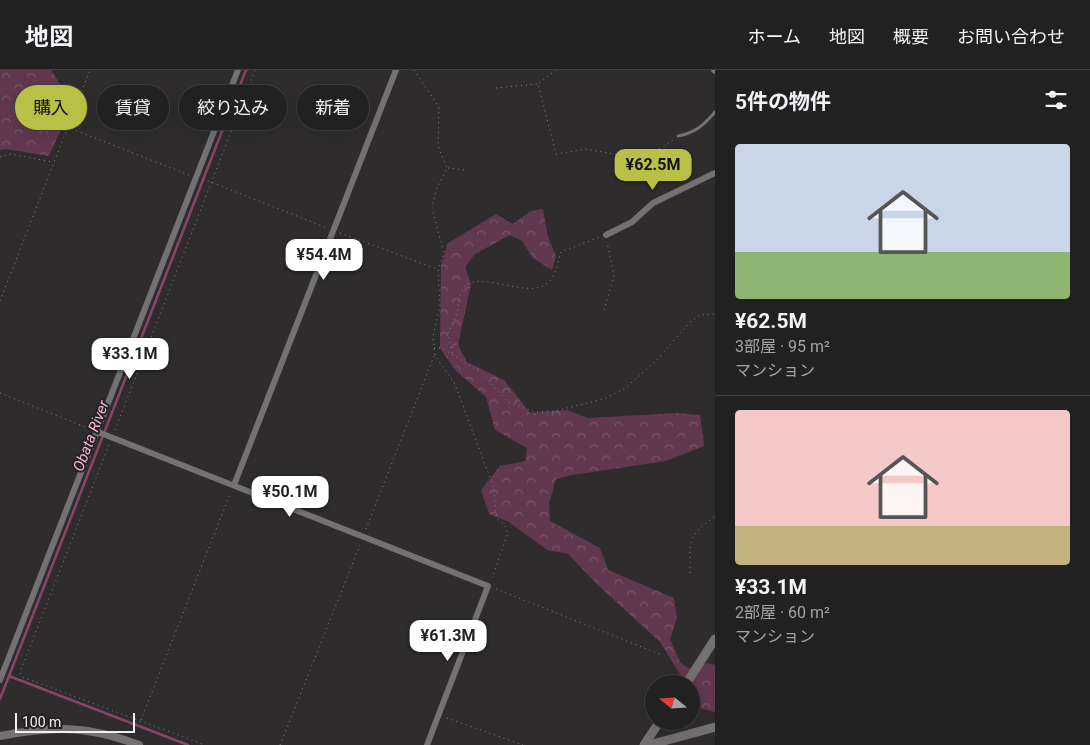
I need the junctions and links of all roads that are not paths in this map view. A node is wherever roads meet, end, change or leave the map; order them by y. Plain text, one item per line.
1 (238, 70) edge
2 (396, 70) edge
3 (715, 112) edge
4 (678, 136) road end
5 (715, 173) edge
6 (606, 235) road end
7 (98, 432) junction
8 (234, 485) junction
9 (715, 639) edge
10 (692, 675) edge
11 (0, 680) edge
12 (715, 727) edge
13 (654, 730) edge
14 (0, 736) edge
15 (672, 738) junction
16 (135, 744) edge
17 (427, 745) edge
18 (644, 745) edge
19 (648, 745) edge
20 (663, 745) edge

1 - 7 street
2 - 8 street
3 - 4 lane
5 - 6 street
7 - 8 street
7 - 11 street
8 - 17 street
9 - 10 main road
12 - 15 main road
13 - 18 main road
14 - 16 street
15 - 19 main road
15 - 20 main road

